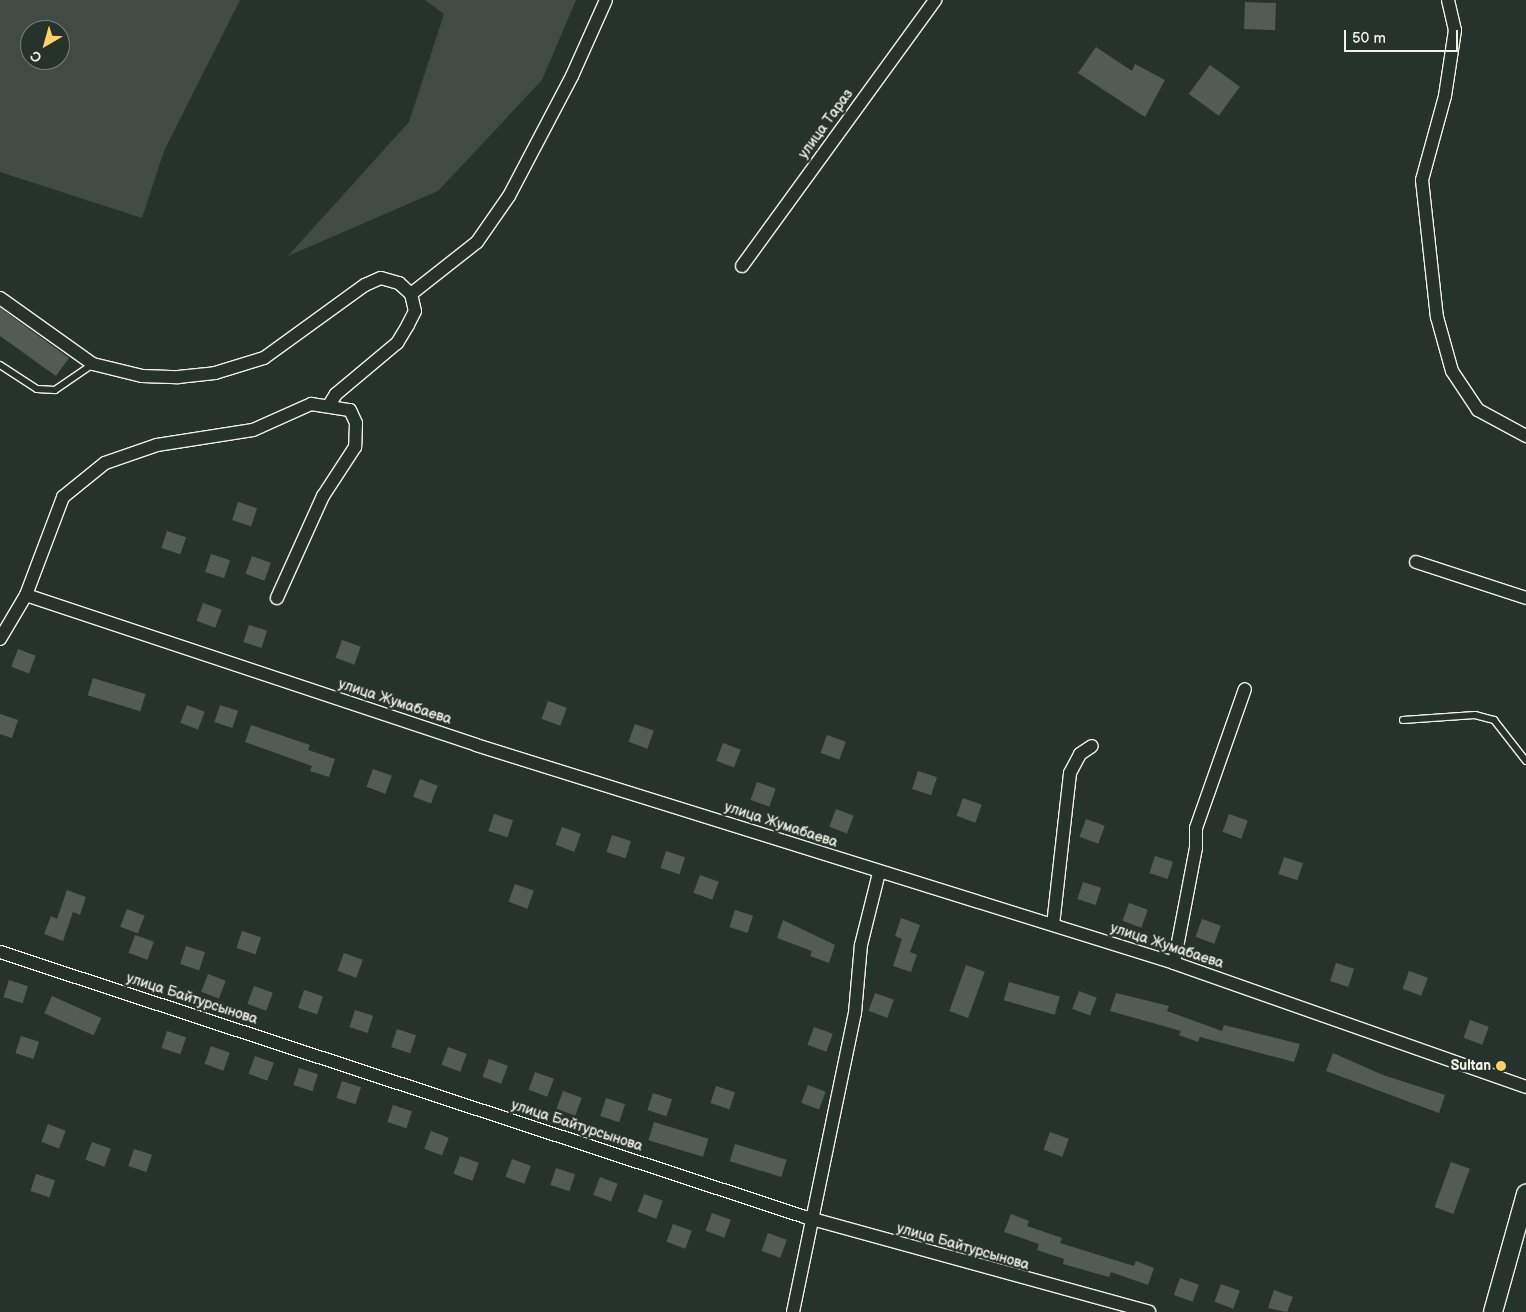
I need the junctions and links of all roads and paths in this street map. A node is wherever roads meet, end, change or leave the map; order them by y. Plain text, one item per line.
1 (606, 0) edge
2 (935, 0) edge
3 (1452, 4) edge
4 (742, 266) dead end
5 (411, 294) junction
6 (0, 298) edge
7 (93, 364) junction
8 (0, 365) edge
9 (329, 405) junction
10 (1526, 436) edge
11 (1416, 562) dead end
12 (26, 595) junction
13 (277, 598) dead end
14 (1526, 598) edge
15 (0, 639) edge
16 (1245, 689) dead end
17 (1404, 720) dead end
18 (1092, 746) dead end
19 (1526, 761) edge
20 (879, 873) junction
21 (1053, 926) junction
22 (0, 952) edge
23 (1174, 963) junction
24 (1526, 1087) edge
25 (1526, 1194) edge
26 (812, 1219) junction
27 (1520, 1240) edge
28 (794, 1312) edge
29 (1149, 1312) edge
30 (1493, 1312) edge

1 - 5 street
2 - 4 street, улица Тараз
3 - 10 street
5 - 7 street
5 - 9 street
6 - 7 street
7 - 8 lane
9 - 12 street
9 - 13 street
11 - 14 street
12 - 15 street
12 - 20 street, улица Жумабаева
16 - 23 street
17 - 19 lane
18 - 21 street
20 - 21 street, улица Жумабаева
20 - 26 street
21 - 23 street, улица Жумабаева
22 - 26 street, улица Байтурсынова
23 - 24 street, улица Жумабаева
25 - 27 street
26 - 28 street
26 - 29 street, улица Байтурсынова
27 - 30 street

